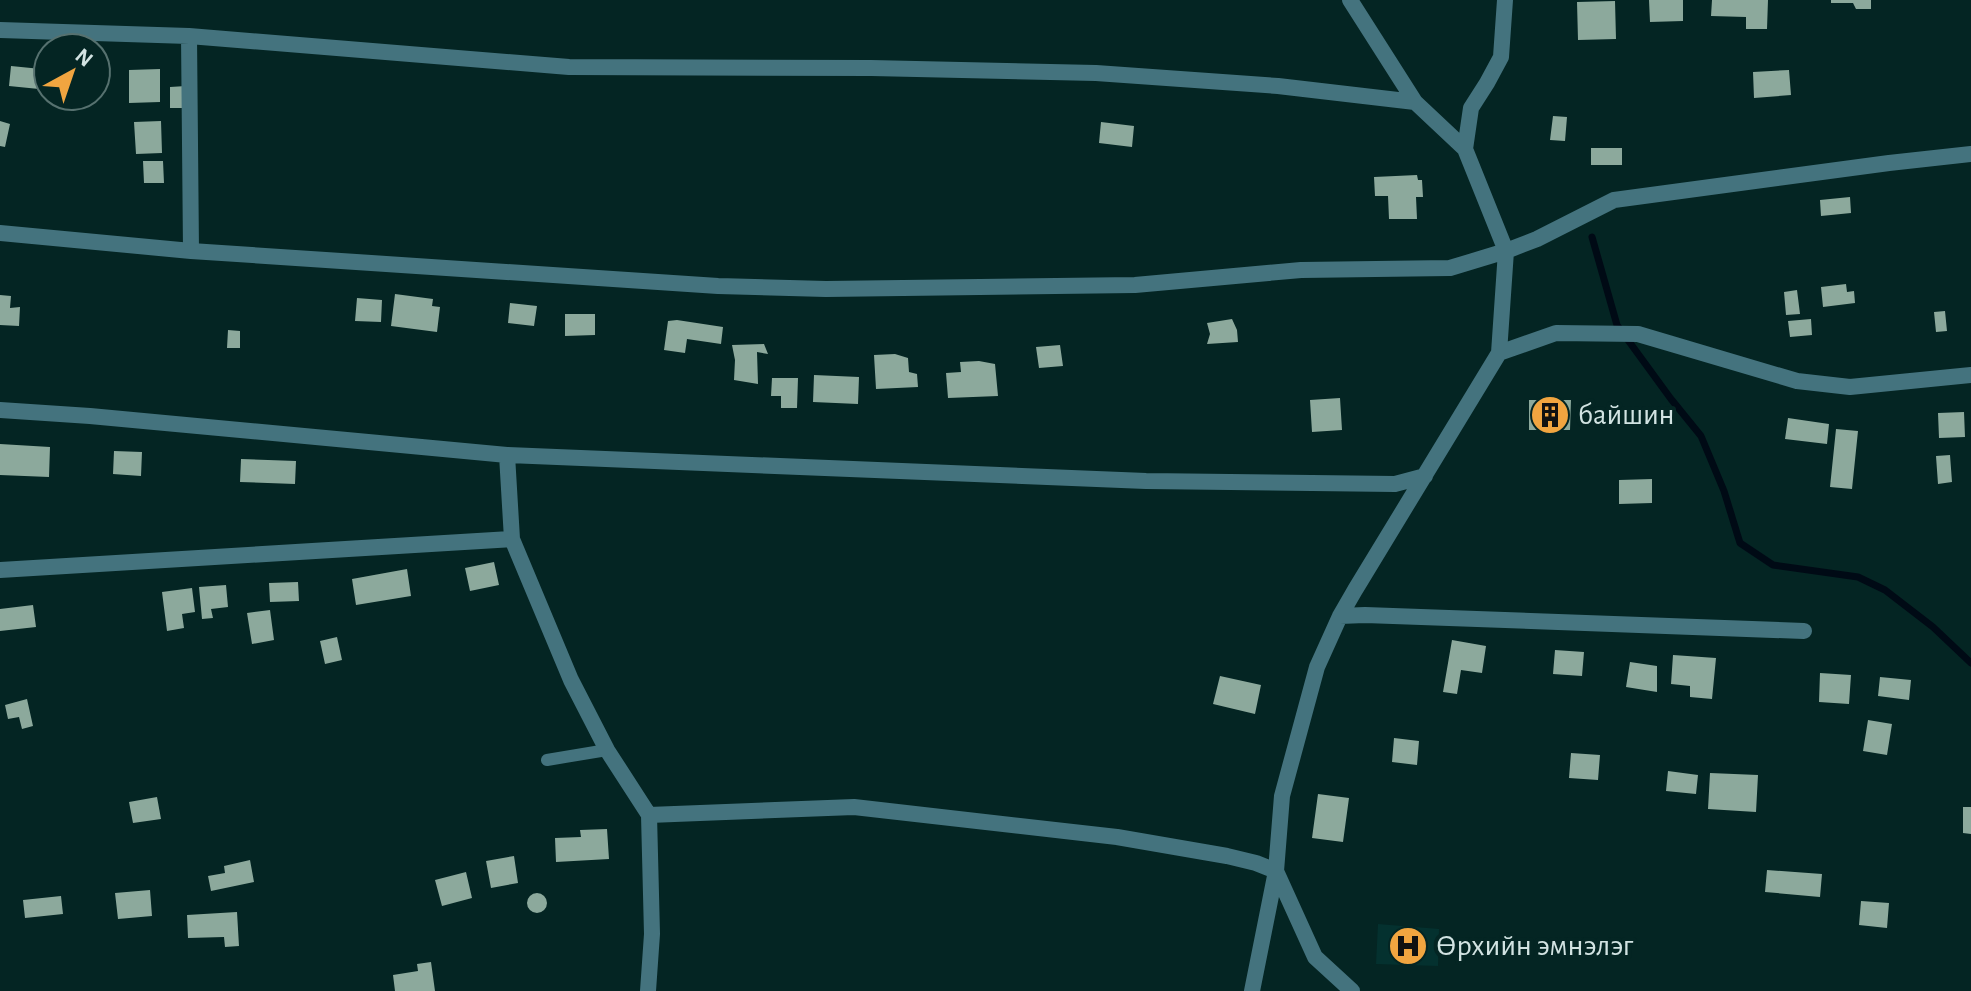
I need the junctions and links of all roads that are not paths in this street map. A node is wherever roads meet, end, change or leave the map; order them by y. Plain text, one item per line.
1 (1350, 0) edge
2 (1505, 0) edge
3 (0, 30) edge
4 (189, 36) junction
5 (1415, 102) junction
6 (1465, 149) junction
7 (1971, 154) edge
8 (0, 233) edge
9 (191, 251) junction
10 (1506, 251) junction
11 (1499, 353) junction
12 (1971, 375) edge
13 (0, 410) edge
14 (507, 455) junction
15 (1425, 476) junction
16 (512, 539) junction
17 (0, 570) edge
18 (1340, 616) junction
19 (1804, 631) dead end
20 (607, 750) junction
21 (547, 760) dead end
22 (649, 815) junction
23 (1276, 871) junction
24 (648, 991) edge
25 (1252, 991) edge
26 (1352, 991) edge

1 - 5 street
2 - 6 street
3 - 4 street
4 - 5 street
4 - 9 street
5 - 6 street
6 - 10 street
7 - 10 street
8 - 9 street
9 - 10 street
10 - 11 street
11 - 12 street
11 - 15 street
13 - 14 street
14 - 15 street
14 - 16 street
15 - 18 street
16 - 17 street
16 - 20 street
18 - 19 street
18 - 23 street
20 - 21 lane
20 - 22 street
22 - 23 street
22 - 24 street
23 - 25 street
23 - 26 street

